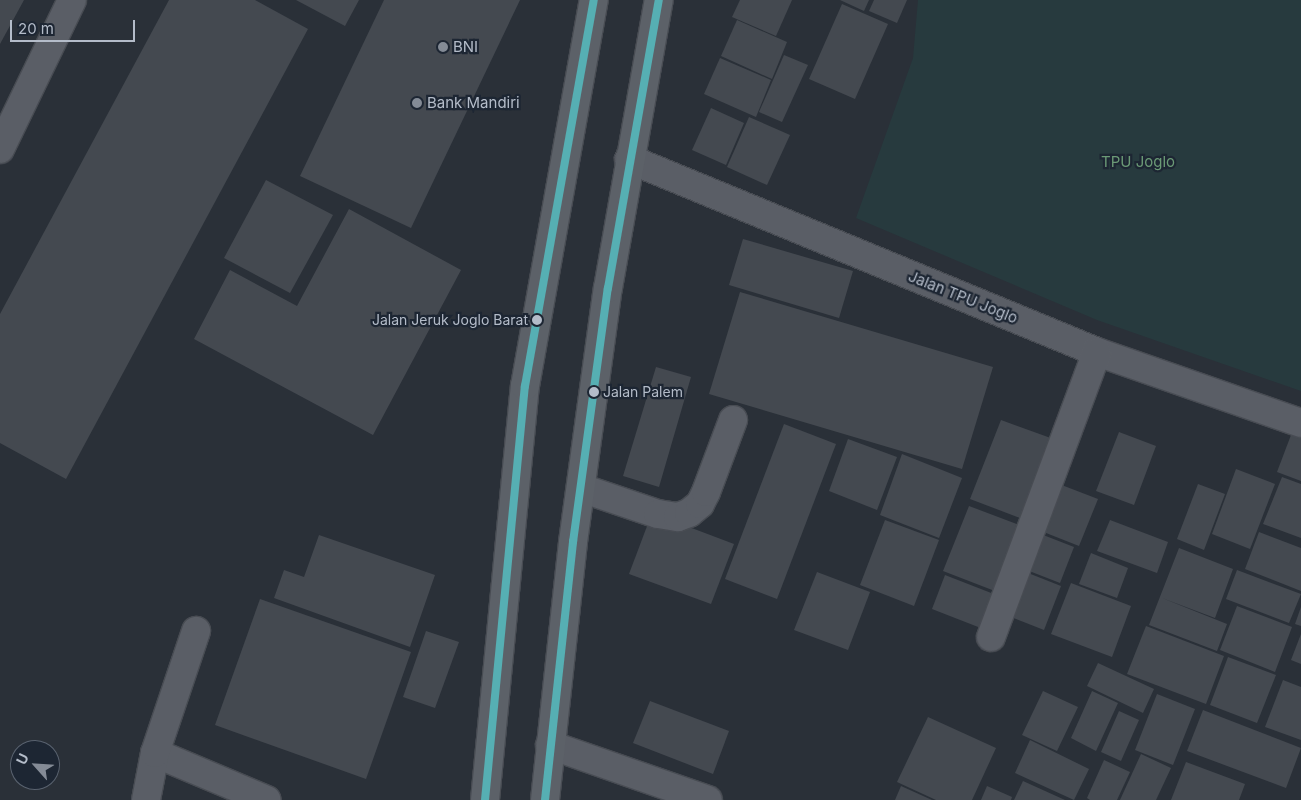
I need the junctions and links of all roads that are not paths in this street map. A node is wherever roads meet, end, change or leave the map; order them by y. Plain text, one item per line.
1 (72, 0) edge
2 (594, 0) edge
3 (659, 0) edge
4 (0, 149) edge
5 (629, 159) junction
6 (1097, 352) junction
7 (733, 420) dead end
8 (1301, 423) edge
9 (581, 488) junction
10 (196, 631) dead end
11 (991, 638) dead end
12 (550, 745) junction
13 (155, 753) junction
14 (146, 800) edge
15 (267, 800) edge
16 (485, 800) edge
17 (545, 800) edge
18 (708, 800) edge

1 - 4 street
2 - 16 main road
3 - 5 main road
5 - 6 street, Jalan TPU Joglo
5 - 9 main road
6 - 8 street, Jalan TPU Joglo
6 - 11 street
7 - 9 street
9 - 12 main road
10 - 13 street
12 - 17 main road
12 - 18 street
13 - 14 street
13 - 15 street

